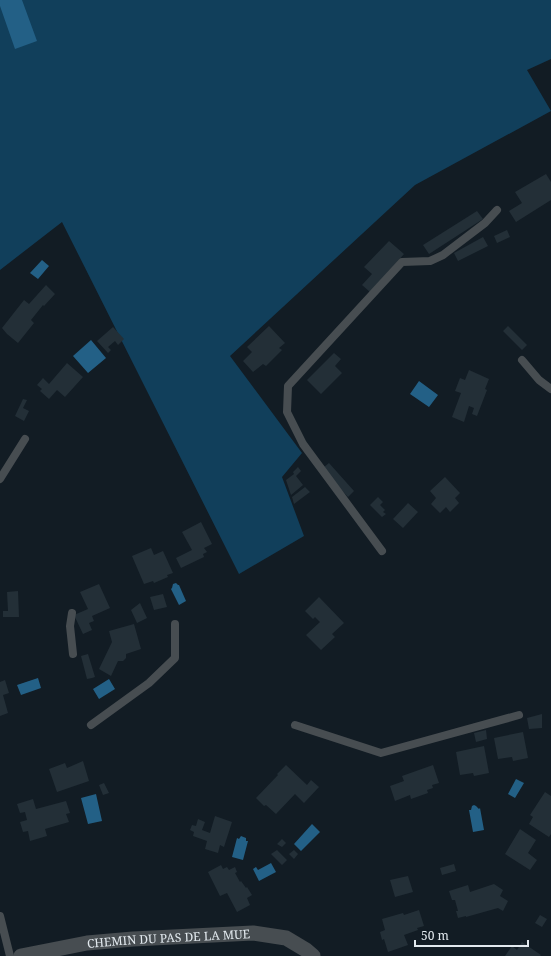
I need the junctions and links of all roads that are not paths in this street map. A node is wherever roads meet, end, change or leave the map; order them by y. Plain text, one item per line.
1 (497, 210) dead end
2 (522, 360) dead end
3 (551, 389) edge
4 (25, 439) dead end
5 (0, 480) edge
6 (382, 551) dead end
7 (72, 613) dead end
8 (175, 624) dead end
9 (73, 654) dead end
10 (519, 715) dead end
11 (91, 725) dead end
12 (295, 725) dead end
13 (0, 916) edge
14 (10, 956) edge
15 (21, 956) edge
16 (312, 956) edge

1 - 6 lane
2 - 3 lane
4 - 5 lane
7 - 9 lane
8 - 11 lane
10 - 12 lane
13 - 14 lane
15 - 16 street, CHEMIN DU PAS DE LA MUE

